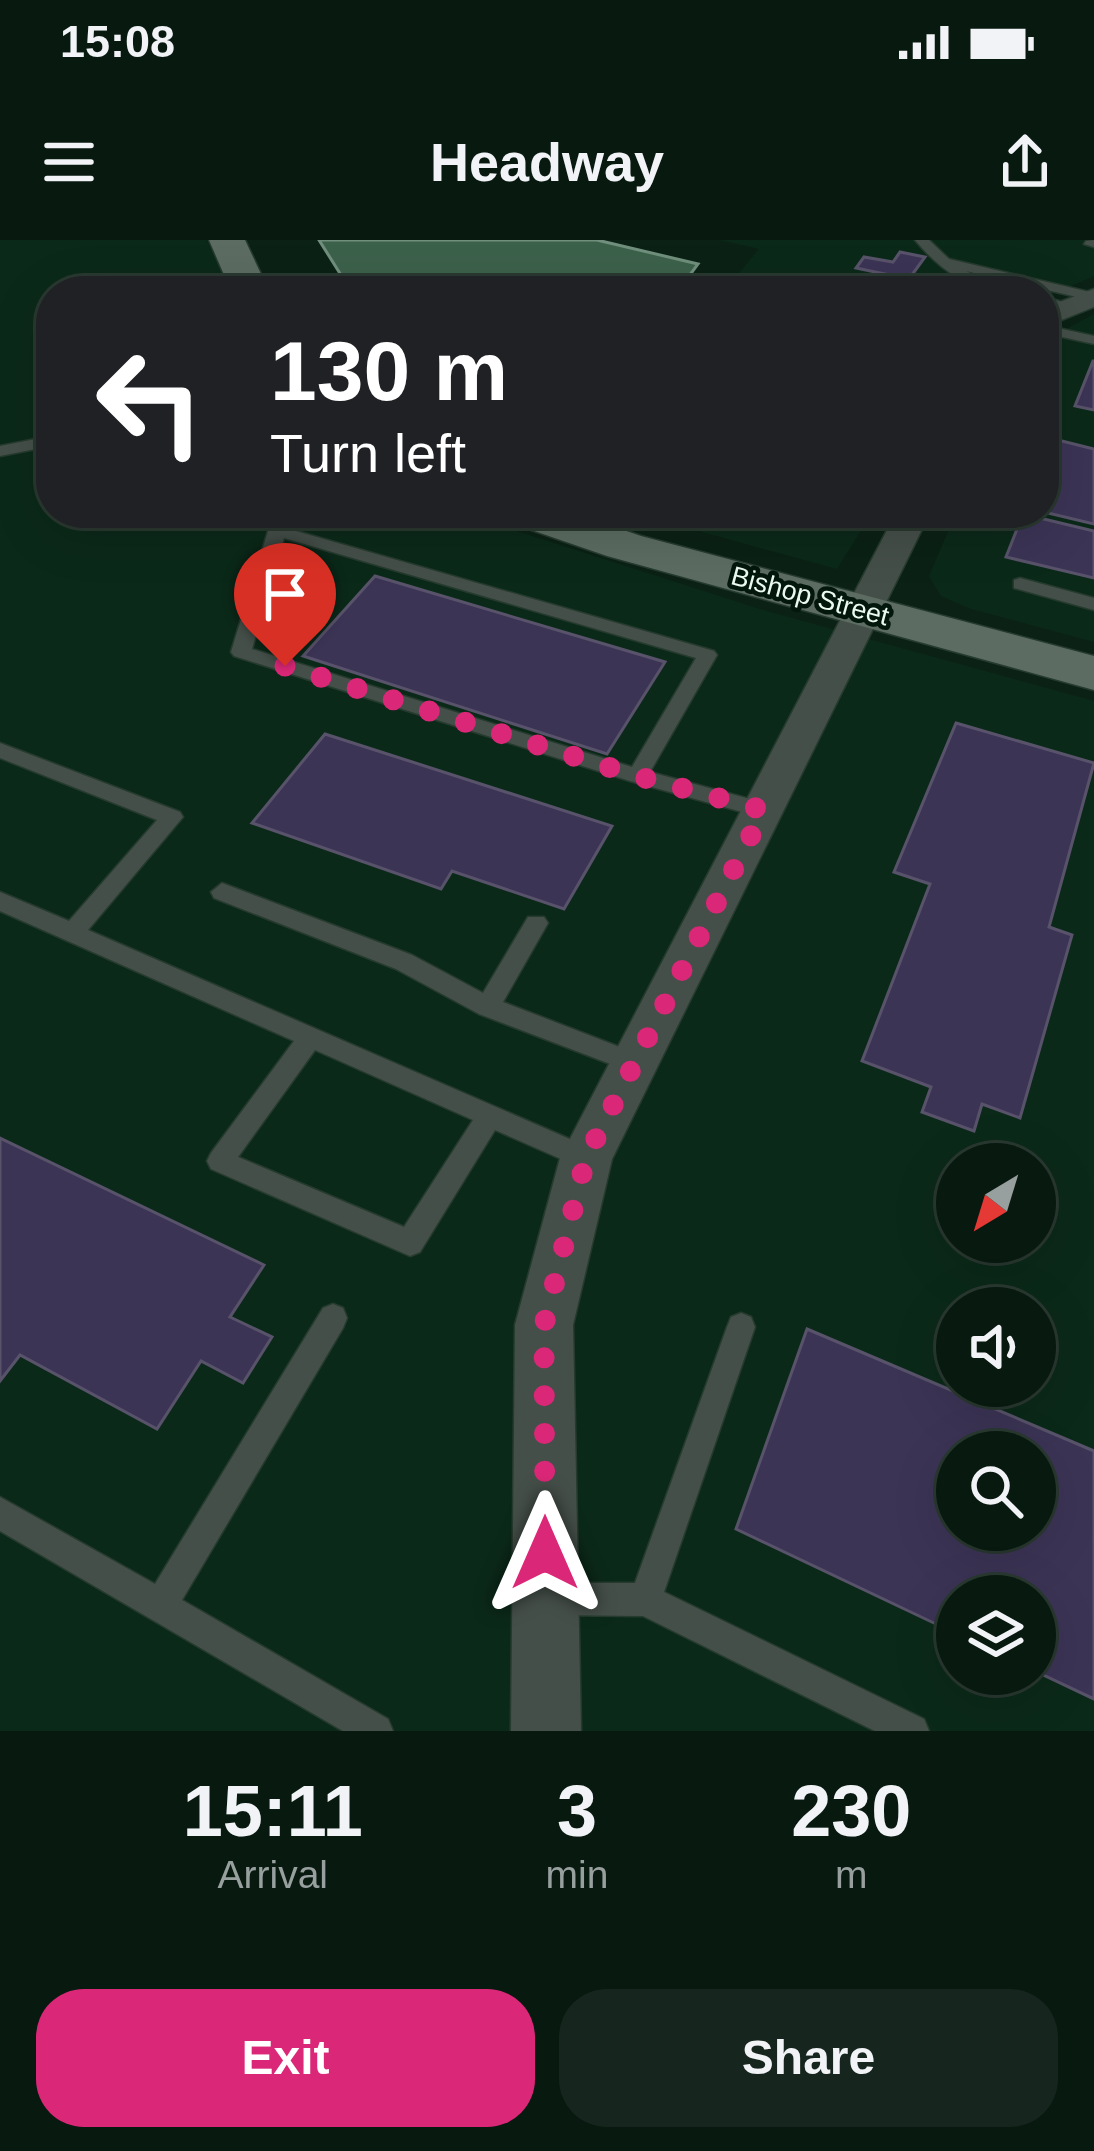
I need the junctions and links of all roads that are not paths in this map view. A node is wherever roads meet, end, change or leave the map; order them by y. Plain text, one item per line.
1 (227, 240) edge
2 (922, 240) edge
3 (940, 261) junction
4 (243, 276) edge
5 (964, 276) edge
6 (985, 276) edge
7 (1059, 332) edge
8 (1094, 340) edge
9 (36, 445) edge
10 (0, 451) edge
11 (280, 528) edge
12 (587, 528) edge
13 (905, 528) edge
14 (277, 531) junction
15 (1020, 584) dead end
16 (1094, 604) edge
17 (862, 610) junction
18 (1094, 673) edge
19 (0, 750) edge
20 (637, 776) junction
21 (764, 810) junction
22 (222, 892) dead end
23 (0, 901) edge
24 (536, 922) dead end
25 (73, 932) junction
26 (488, 1007) junction
27 (310, 1038) junction
28 (634, 1063) junction
29 (490, 1115) junction
30 (586, 1158) junction
31 (333, 1318) dead end
32 (741, 1327) dead end
33 (0, 1514) edge
34 (545, 1599) junction
35 (645, 1600) junction
36 (160, 1606) junction
37 (376, 1731) edge
38 (546, 1731) edge
39 (912, 1731) edge

1 - 4 street
2 - 3 lane
3 - 5 lane
3 - 6 lane
7 - 8 lane
9 - 10 lane
11 - 14 lane
12 - 17 street, Bishop Street
13 - 17 street
14 - 20 lane
14 - 20 lane
15 - 16 lane
17 - 18 street, Bishop Street
17 - 21 street
19 - 25 lane
20 - 21 lane
21 - 28 street
22 - 26 lane
23 - 25 lane
24 - 26 lane
25 - 27 lane
26 - 28 lane
27 - 29 lane
27 - 29 lane
28 - 30 street
29 - 30 lane
30 - 34 street
31 - 36 lane
32 - 35 lane
33 - 36 lane
34 - 35 lane
34 - 38 street
35 - 39 lane
36 - 37 lane

